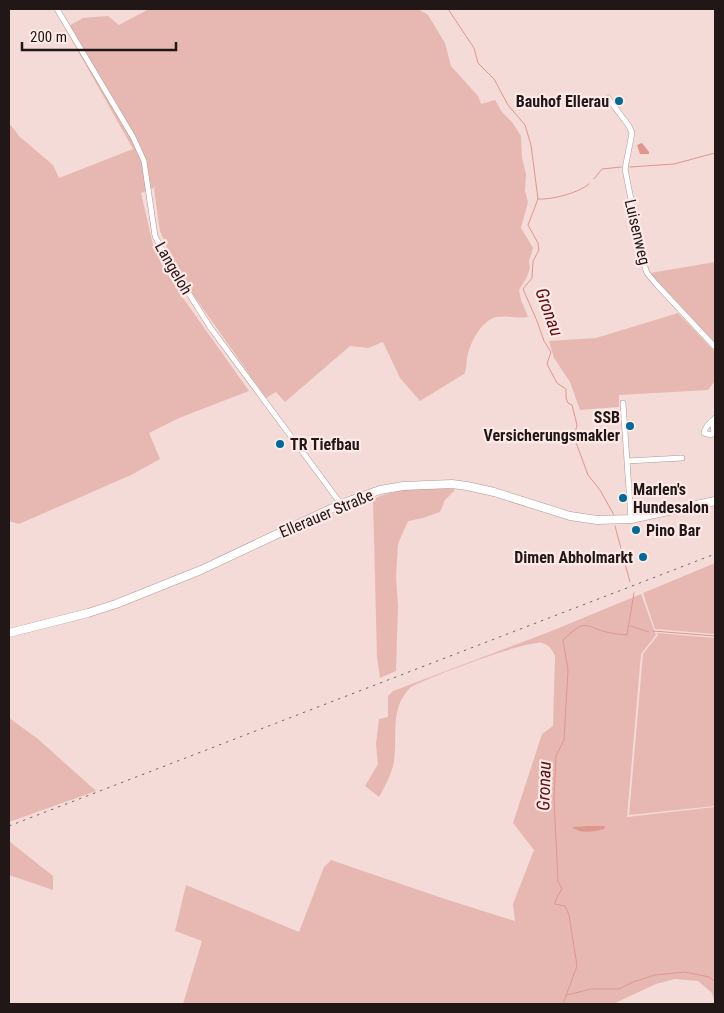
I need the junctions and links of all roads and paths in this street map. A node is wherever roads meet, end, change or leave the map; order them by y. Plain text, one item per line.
1 (57, 9) edge
2 (608, 98) dead end
3 (715, 347) edge
4 (623, 403) dead end
5 (682, 458) dead end
6 (627, 461) junction
7 (715, 501) edge
8 (342, 504) junction
9 (631, 519) junction
10 (9, 633) edge

1 - 8 street, Langeloh
2 - 3 street, Luisenweg
4 - 6 street
5 - 6 street
6 - 9 street
7 - 9 main road, Ellerauer Straße
8 - 9 main road, Ellerauer Straße
8 - 10 main road, Ellerauer Straße

